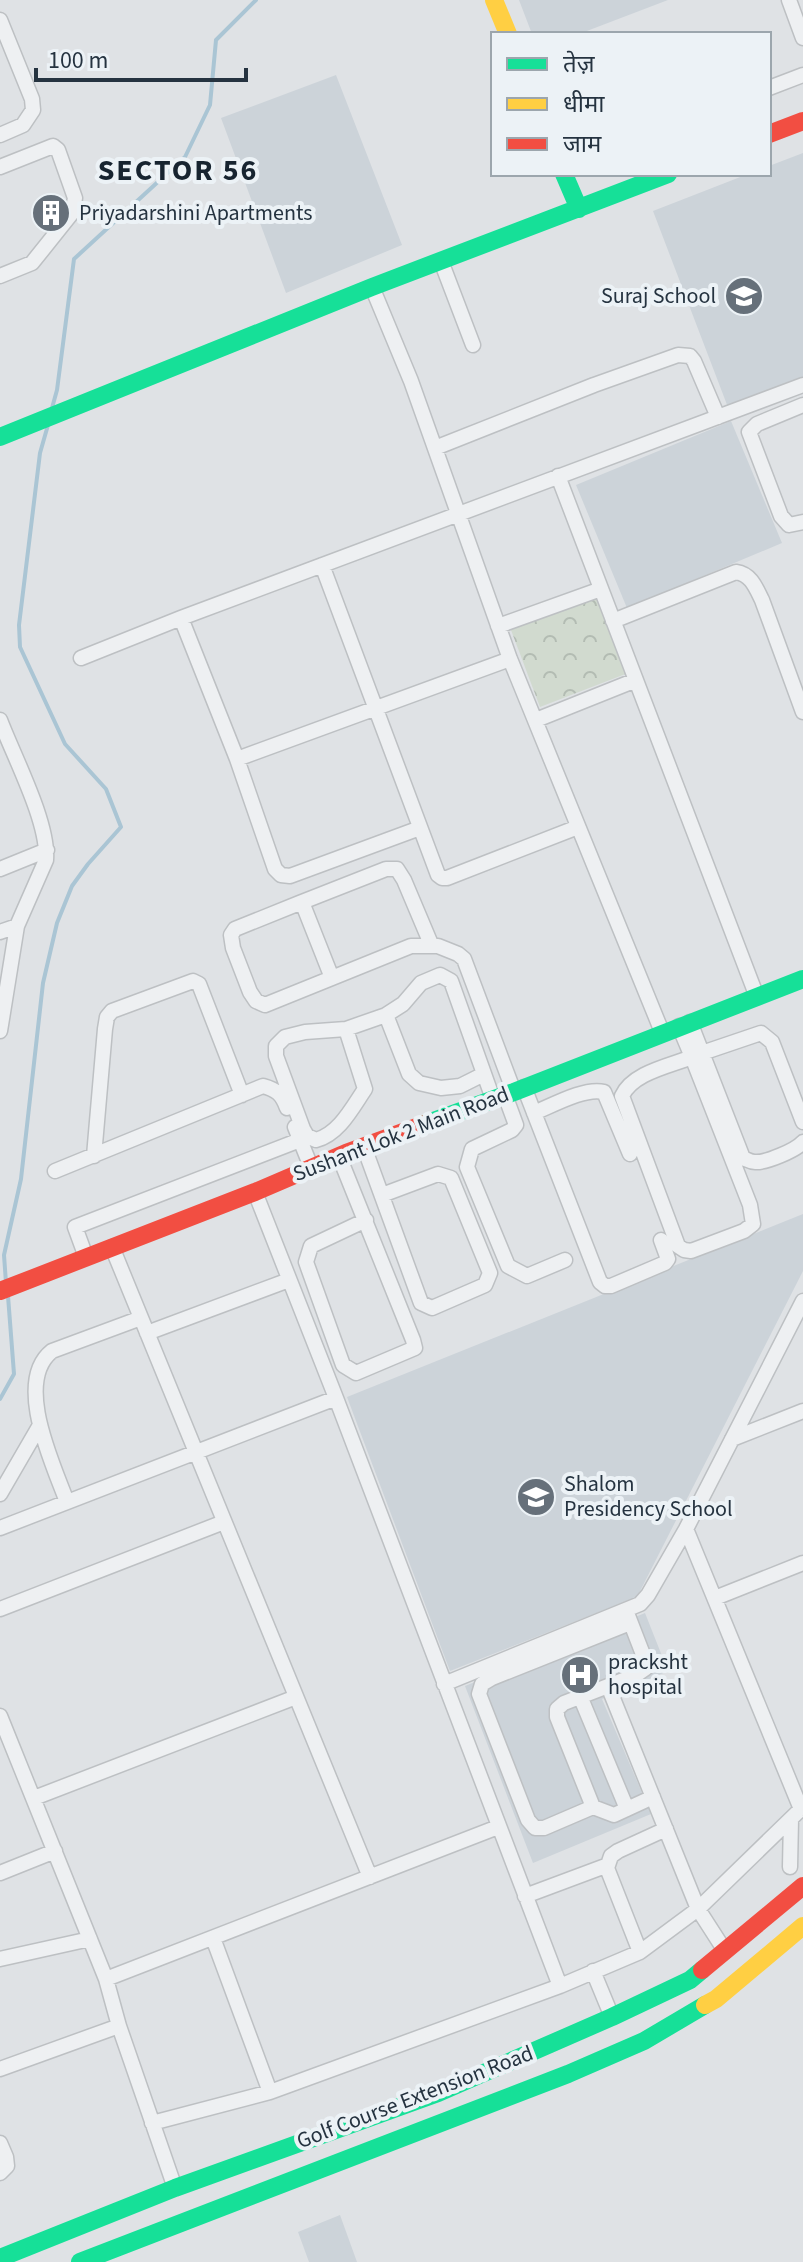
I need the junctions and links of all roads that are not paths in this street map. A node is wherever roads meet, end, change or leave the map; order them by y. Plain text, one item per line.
1 (494, 0) edge
2 (789, 0) edge
3 (0, 20) edge
4 (507, 32) edge
5 (803, 38) edge
6 (803, 75) edge
7 (771, 87) edge
8 (803, 121) edge
9 (771, 133) edge
10 (0, 135) edge
11 (0, 167) edge
12 (565, 176) edge
13 (663, 176) edge
14 (579, 209) junction
15 (441, 261) junction
16 (0, 276) edge
17 (372, 287) junction
18 (473, 345) dead end
19 (803, 385) edge
20 (803, 405) edge
21 (718, 417) junction
22 (0, 437) edge
23 (435, 448) junction
24 (558, 476) junction
25 (458, 513) junction
26 (803, 522) edge
27 (322, 565) junction
28 (601, 589) junction
29 (181, 618) junction
30 (613, 621) junction
31 (498, 626) junction
32 (81, 658) dead end
33 (510, 659) junction
34 (636, 680) junction
35 (377, 709) junction
36 (803, 712) edge
37 (536, 720) junction
38 (2, 730) edge
39 (237, 759) junction
40 (578, 827) junction
41 (420, 828) junction
42 (47, 850) junction
43 (0, 869) edge
44 (302, 902) junction
45 (17, 926) junction
46 (0, 932) edge
47 (431, 944) junction
48 (332, 978) junction
49 (803, 979) edge
50 (757, 997) junction
51 (386, 1015) junction
52 (677, 1027) junction
53 (346, 1029) junction
54 (0, 1031) edge
55 (697, 1055) junction
56 (484, 1074) junction
57 (509, 1093) junction
58 (242, 1095) junction
59 (534, 1113) junction
60 (803, 1122) edge
61 (300, 1140) junction
62 (803, 1142) edge
63 (364, 1147) junction
64 (630, 1154) dead end
65 (94, 1156) junction
66 (339, 1156) junction
67 (311, 1167) junction
68 (55, 1171) dead end
69 (255, 1192) junction
70 (382, 1195) junction
71 (366, 1220) junction
72 (661, 1240) dead end
73 (112, 1247) junction
74 (86, 1257) junction
75 (565, 1260) dead end
76 (289, 1280) junction
77 (5, 1289) edge
78 (802, 1304) edge
79 (141, 1318) junction
80 (147, 1333) junction
81 (336, 1398) junction
82 (803, 1411) edge
83 (40, 1425) junction
84 (732, 1439) junction
85 (197, 1454) junction
86 (0, 1494) edge
87 (67, 1502) junction
88 (224, 1522) junction
89 (0, 1528) edge
90 (686, 1529) junction
91 (803, 1563) edge
92 (715, 1598) junction
93 (0, 1609) edge
94 (628, 1616) junction
95 (495, 1670) junction
96 (444, 1684) junction
97 (608, 1686) junction
98 (580, 1696) junction
99 (296, 1697) junction
100 (0, 1719) edge
101 (653, 1797) junction
102 (34, 1798) junction
103 (593, 1807) junction
104 (627, 1809) junction
105 (798, 1812) edge
106 (498, 1827) junction
107 (666, 1829) junction
108 (55, 1851) junction
109 (608, 1865) junction
110 (790, 1867) dead end
111 (0, 1873) edge
112 (370, 1877) junction
113 (803, 1886) edge
114 (525, 1896) junction
115 (698, 1909) junction
116 (803, 1926) edge
117 (213, 1938) junction
118 (90, 1939) junction
119 (725, 1951) junction
120 (640, 1952) junction
121 (0, 1959) edge
122 (593, 1971) junction
123 (106, 1979) junction
124 (560, 1986) junction
125 (612, 2017) junction
126 (119, 2026) junction
127 (0, 2069) edge
128 (270, 2092) junction
129 (152, 2123) junction
130 (0, 2143) edge
131 (0, 2173) edge
132 (175, 2188) junction
133 (0, 2258) edge
134 (80, 2262) edge

1 - 4 main road
2 - 5 street
3 - 10 street
6 - 7 street
8 - 9 main road
11 - 16 street
12 - 14 main road
13 - 14 main road
14 - 15 main road
15 - 17 main road
15 - 18 street
17 - 22 main road
17 - 23 street
19 - 21 street
20 - 26 street
21 - 23 street
21 - 24 street
23 - 25 street
24 - 25 street
24 - 28 street
25 - 27 street
25 - 31 street
27 - 29 street
27 - 35 street
28 - 30 street
28 - 31 street
29 - 32 street
29 - 39 street
30 - 34 street
30 - 36 street
31 - 33 street
33 - 35 street
33 - 37 street
34 - 37 street
34 - 50 street
35 - 39 street
35 - 41 street
37 - 40 street
38 - 42 street
39 - 41 street
40 - 41 street
40 - 52 street
42 - 43 street
42 - 45 street
44 - 47 street
44 - 48 street
44 - 48 street
45 - 46 street
45 - 54 street
47 - 48 street
47 - 57 street
49 - 50 main road, Sushant Lok 2 Main Road
50 - 52 main road, Sushant Lok 2 Main Road
51 - 53 street
51 - 56 street
51 - 56 street
52 - 55 street
52 - 57 main road, Sushant Lok 2 Main Road
53 - 53 street
55 - 55 street
55 - 60 street
55 - 62 street
56 - 57 street
57 - 59 street
57 - 63 main road, Sushant Lok 2 Main Road
57 - 75 street
58 - 61 street
58 - 65 street
58 - 65 street
59 - 64 street
59 - 72 street
61 - 67 street
61 - 74 street
63 - 66 main road, Sushant Lok 2 Main Road
63 - 70 street
65 - 68 street
66 - 67 main road, Sushant Lok 2 Main Road
66 - 71 street
67 - 69 main road, Sushant Lok 2 Main Road
69 - 73 main road, Sushant Lok 2 Main Road
69 - 76 street
70 - 70 street
71 - 71 street
73 - 74 main road, Sushant Lok 2 Main Road
73 - 79 street
74 - 77 main road, Sushant Lok 2 Main Road
76 - 80 street
76 - 81 street
78 - 84 street
79 - 80 street
79 - 83 street
80 - 85 street
81 - 85 street
81 - 96 street
82 - 84 street
83 - 86 street
83 - 87 street
84 - 90 street
85 - 87 street
85 - 88 street
87 - 89 street
88 - 93 street
88 - 99 street
90 - 92 street
90 - 94 street
91 - 92 street
92 - 105 street
94 - 95 street
94 - 97 street
95 - 96 street
95 - 103 street
96 - 106 street
97 - 98 street
97 - 101 street
98 - 103 street
98 - 104 street
99 - 102 street
99 - 112 street
100 - 102 street
101 - 104 street
101 - 107 street
102 - 108 street
103 - 104 street
105 - 110 street
105 - 115 street
106 - 112 street
106 - 114 street
107 - 109 street
107 - 115 street
108 - 111 street
108 - 118 street
109 - 114 street
109 - 120 street
112 - 117 street
113 - 119 main road, Golf Course Extension Road
114 - 124 street
115 - 119 street
115 - 120 street
116 - 134 main road, Golf Course Extension Road
117 - 123 street
117 - 128 street
118 - 121 street
118 - 123 street
119 - 125 main road, Golf Course Extension Road
120 - 122 street
122 - 124 street
122 - 125 street
123 - 126 street
124 - 128 street
125 - 132 main road, Golf Course Extension Road
126 - 127 street
126 - 129 street
128 - 129 street
129 - 132 street
130 - 131 street
132 - 133 main road, Golf Course Extension Road

